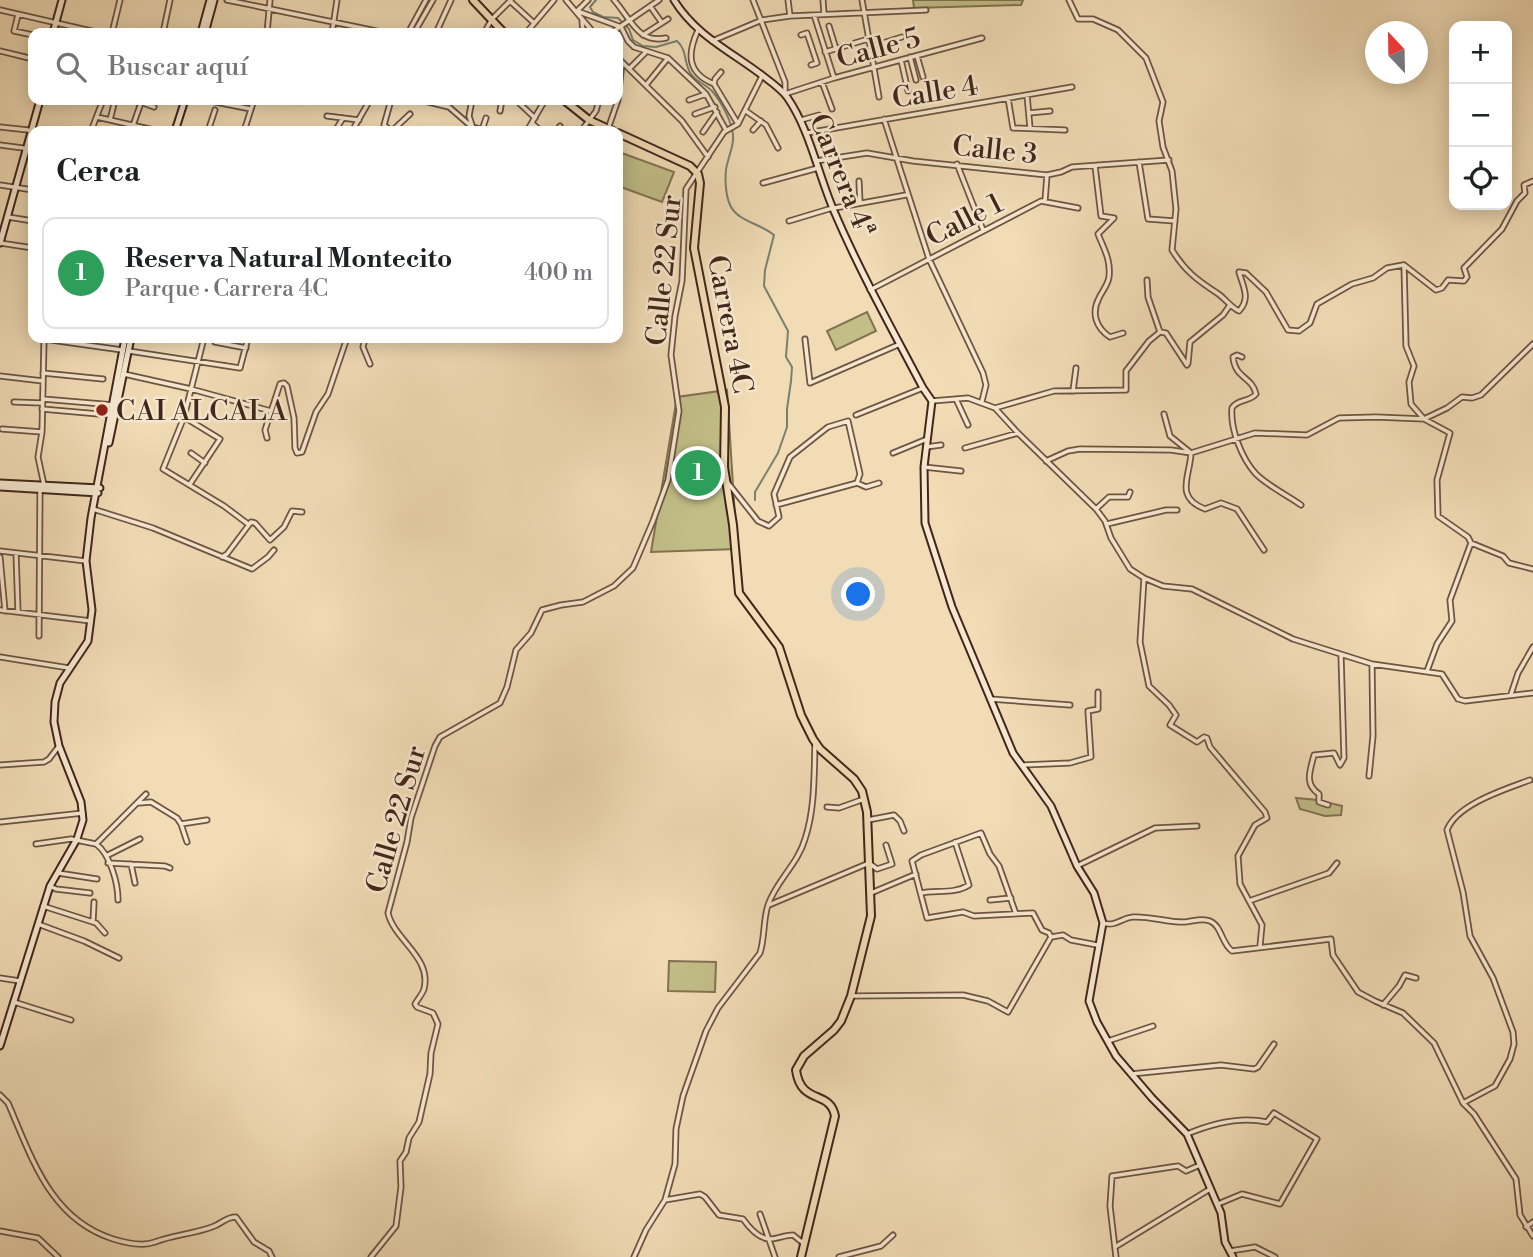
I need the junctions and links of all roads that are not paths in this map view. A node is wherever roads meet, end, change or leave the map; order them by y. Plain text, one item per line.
1 (64, 0) edge
2 (120, 0) edge
3 (170, 0) edge
4 (212, 0) edge
5 (227, 0) edge
6 (270, 0) edge
7 (338, 0) edge
8 (426, 0) edge
9 (433, 0) edge
10 (451, 0) edge
11 (473, 0) edge
12 (510, 0) edge
13 (554, 0) edge
14 (566, 0) edge
15 (588, 0) edge
16 (614, 0) edge
17 (659, 0) edge
18 (674, 0) edge
19 (753, 0) edge
20 (788, 0) edge
21 (823, 0) edge
22 (862, 0) edge
23 (1069, 0) edge
24 (583, 6) junction
25 (650, 6) junction
26 (269, 9) junction
27 (0, 10) edge
28 (926, 10) dead end
29 (577, 11) junction
30 (863, 13) junction
31 (18, 14) junction
32 (586, 14) junction
33 (824, 14) junction
34 (814, 15) junction
35 (790, 16) junction
36 (668, 19) dead end
37 (762, 20) junction
38 (582, 21) junction
39 (57, 22) junction
40 (334, 22) junction
41 (494, 22) junction
42 (534, 23) junction
43 (626, 23) junction
44 (662, 23) junction
45 (829, 26) dead end
46 (56, 28) edge
47 (80, 28) edge
48 (113, 28) edge
49 (164, 28) edge
50 (204, 28) edge
51 (267, 28) edge
52 (333, 28) edge
53 (362, 28) edge
54 (411, 28) edge
55 (417, 28) edge
56 (438, 28) edge
57 (489, 28) edge
58 (494, 28) edge
59 (499, 28) edge
60 (530, 28) edge
61 (583, 28) edge
62 (589, 28) edge
63 (618, 28) edge
64 (698, 30) junction
65 (28, 35) edge
66 (801, 35) dead end
67 (642, 36) junction
68 (902, 37) dead end
69 (666, 38) dead end
70 (982, 38) dead end
71 (868, 39) junction
72 (712, 41) junction
73 (823, 44) junction
74 (870, 47) junction
75 (812, 48) junction
76 (836, 49) junction
77 (0, 51) edge
78 (645, 52) junction
79 (825, 52) junction
80 (917, 56) junction
81 (28, 58) edge
82 (668, 58) junction
83 (910, 58) junction
84 (901, 60) junction
85 (623, 64) edge
86 (811, 65) dead end
87 (874, 68) junction
88 (629, 69) junction
89 (720, 72) dead end
90 (762, 76) junction
91 (923, 77) dead end
92 (834, 78) junction
93 (916, 80) dead end
94 (822, 82) junction
95 (714, 84) junction
96 (646, 85) junction
97 (1072, 87) dead end
98 (908, 91) dead end
99 (706, 94) junction
100 (785, 94) junction
101 (1027, 95) junction
102 (879, 97) dead end
103 (1008, 99) junction
104 (689, 100) dead end
105 (36, 105) edge
106 (37, 105) edge
107 (101, 105) edge
108 (114, 105) edge
109 (140, 105) edge
110 (150, 105) edge
111 (181, 105) edge
112 (231, 105) edge
113 (252, 105) edge
114 (367, 105) edge
115 (390, 105) edge
116 (441, 105) edge
117 (471, 105) edge
118 (501, 105) edge
119 (521, 105) edge
120 (542, 105) edge
121 (570, 105) edge
122 (598, 105) edge
123 (617, 105) edge
124 (154, 107) dead end
125 (715, 107) junction
126 (251, 109) junction
127 (832, 109) dead end
128 (215, 110) dead end
129 (500, 111) dead end
130 (746, 111) junction
131 (1050, 111) dead end
132 (717, 113) junction
133 (1029, 113) junction
134 (410, 114) dead end
135 (695, 114) dead end
136 (819, 115) dead end
137 (327, 116) dead end
138 (97, 117) junction
139 (343, 118) junction
140 (486, 118) dead end
141 (535, 118) junction
142 (884, 119) junction
143 (110, 120) junction
144 (359, 120) junction
145 (589, 120) junction
146 (761, 121) junction
147 (799, 121) junction
148 (532, 123) junction
149 (133, 125) junction
150 (29, 126) edge
151 (32, 126) edge
152 (93, 126) edge
153 (137, 126) edge
154 (175, 126) edge
155 (210, 126) edge
156 (246, 126) edge
157 (338, 126) edge
158 (355, 126) edge
159 (385, 126) edge
160 (397, 126) edge
161 (471, 126) edge
162 (472, 126) edge
163 (485, 126) edge
164 (530, 126) edge
165 (535, 126) edge
166 (585, 126) edge
167 (602, 126) edge
168 (613, 126) edge
169 (0, 127) edge
170 (732, 127) junction
171 (1030, 129) junction
172 (28, 130) joint
173 (753, 130) dead end
174 (1065, 130) dead end
175 (703, 132) dead end
176 (805, 133) junction
177 (623, 136) edge
178 (0, 145) edge
179 (28, 147) edge
180 (779, 148) dead end
181 (896, 157) junction
182 (709, 158) junction
183 (1169, 160) junction
184 (1139, 162) junction
185 (957, 164) junction
186 (817, 165) junction
187 (1095, 166) junction
188 (698, 174) junction
189 (1047, 175) junction
190 (859, 181) dead end
191 (1533, 181) edge
192 (764, 183) dead end
193 (0, 185) edge
194 (14, 187) junction
195 (28, 189) edge
196 (907, 195) junction
197 (1045, 201) junction
198 (860, 203) junction
199 (1078, 208) dead end
200 (833, 209) junction
201 (7, 217) junction
202 (28, 220) edge
203 (789, 220) dead end
204 (1176, 221) junction
205 (983, 230) junction
206 (0, 233) edge
207 (0, 243) edge
208 (28, 247) edge
209 (929, 259) junction
210 (1403, 265) dead end
211 (1147, 279) dead end
212 (870, 290) junction
213 (1230, 305) junction
214 (1160, 332) junction
215 (1124, 333) dead end
216 (805, 339) dead end
217 (44, 343) edge
218 (71, 343) edge
219 (125, 343) edge
220 (129, 343) edge
221 (203, 343) edge
222 (220, 343) edge
223 (247, 343) edge
224 (345, 343) edge
225 (364, 343) edge
226 (900, 344) junction
227 (1533, 344) edge
228 (246, 348) junction
229 (125, 351) junction
230 (1242, 356) dead end
231 (198, 361) junction
232 (370, 364) dead end
233 (1076, 368) dead end
234 (43, 373) junction
235 (124, 374) junction
236 (0, 376) edge
237 (103, 379) dead end
238 (43, 381) junction
239 (923, 388) junction
240 (191, 389) junction
241 (1073, 391) junction
242 (956, 398) junction
243 (43, 401) junction
244 (932, 401) junction
245 (981, 401) junction
246 (14, 402) dead end
247 (115, 405) junction
248 (995, 408) junction
249 (42, 410) junction
250 (271, 411) junction
251 (1164, 414) dead end
252 (111, 415) junction
253 (856, 415) dead end
254 (184, 417) junction
255 (1424, 419) junction
256 (968, 425) dead end
257 (2, 429) dead end
258 (42, 432) junction
259 (1018, 433) junction
260 (267, 438) dead end
261 (927, 439) junction
262 (1237, 439) junction
263 (941, 445) dead end
264 (926, 447) junction
265 (965, 448) dead end
266 (191, 453) dead end
267 (893, 453) dead end
268 (1191, 453) junction
269 (1045, 461) junction
270 (205, 463) junction
271 (924, 467) junction
272 (961, 471) dead end
273 (726, 482) junction
274 (857, 483) junction
275 (879, 483) dead end
276 (190, 484) junction
277 (0, 485) edge
278 (42, 487) junction
279 (98, 490) junction
280 (1130, 492) dead end
281 (776, 505) junction
282 (1301, 505) dead end
283 (94, 509) junction
284 (1096, 509) junction
285 (1177, 510) dead end
286 (302, 512) dead end
287 (246, 523) junction
288 (1107, 524) junction
289 (1471, 543) junction
290 (274, 550) dead end
291 (1264, 550) dead end
292 (0, 551) edge
293 (16, 553) junction
294 (38, 556) junction
295 (0, 557) edge
296 (222, 557) junction
297 (86, 561) junction
298 (1533, 569) edge
299 (1144, 578) junction
300 (3, 610) edge
301 (18, 612) junction
302 (38, 615) junction
303 (91, 621) junction
304 (39, 636) dead end
305 (1533, 647) edge
306 (1341, 654) junction
307 (0, 657) edge
308 (1372, 664) junction
309 (69, 668) junction
310 (1427, 671) junction
311 (1098, 692) dead end
312 (1533, 693) edge
313 (1511, 694) junction
314 (990, 699) junction
315 (1070, 705) dead end
316 (815, 743) junction
317 (59, 746) junction
318 (0, 765) edge
319 (1023, 765) junction
320 (1369, 776) dead end
321 (1530, 780) dead end
322 (146, 794) dead end
323 (864, 799) junction
324 (139, 803) junction
325 (1328, 805) dead end
326 (827, 807) dead end
327 (83, 813) junction
328 (207, 820) dead end
329 (868, 820) junction
330 (0, 822) edge
331 (181, 824) junction
332 (1197, 826) dead end
333 (904, 831) dead end
334 (77, 839) junction
335 (140, 839) dead end
336 (187, 842) dead end
337 (955, 842) junction
338 (36, 844) dead end
339 (96, 844) junction
340 (886, 845) dead end
341 (106, 856) junction
342 (108, 863) junction
343 (869, 863) junction
344 (1337, 863) dead end
345 (131, 864) junction
346 (1077, 866) junction
347 (170, 868) dead end
348 (56, 873) junction
349 (916, 874) junction
350 (97, 879) dead end
351 (135, 883) dead end
352 (50, 886) junction
353 (90, 893) dead end
354 (871, 893) junction
355 (921, 893) junction
356 (1011, 898) junction
357 (118, 900) dead end
358 (990, 900) dead end
359 (1249, 901) junction
360 (94, 902) dead end
361 (768, 905) junction
362 (43, 906) junction
363 (1016, 914) junction
364 (93, 922) junction
365 (1102, 923) junction
366 (38, 924) junction
367 (105, 933) dead end
368 (1051, 937) junction
369 (1098, 942) junction
370 (1260, 946) junction
371 (119, 958) dead end
372 (0, 978) edge
373 (1416, 978) dead end
374 (20, 981) junction
375 (851, 996) junction
376 (14, 1002) junction
377 (1383, 1005) junction
378 (71, 1020) dead end
379 (1153, 1026) dead end
380 (1108, 1041) junction
381 (1274, 1044) dead end
382 (0, 1046) edge
383 (1131, 1074) junction
384 (0, 1095) edge
385 (1463, 1103) junction
386 (1187, 1134) junction
387 (1200, 1165) junction
388 (1210, 1189) junction
389 (665, 1200) junction
390 (1216, 1205) junction
391 (760, 1214) dead end
392 (1533, 1222) edge
393 (1526, 1227) junction
394 (0, 1231) edge
395 (893, 1235) dead end
396 (1533, 1236) edge
397 (770, 1239) junction
398 (803, 1243) junction
399 (1115, 1247) junction
400 (1231, 1254) edge
401 (58, 1257) edge
402 (272, 1257) edge
403 (371, 1257) edge
404 (634, 1257) edge
405 (775, 1257) edge
406 (801, 1257) edge
407 (839, 1257) edge
408 (1116, 1257) edge
409 (1275, 1257) edge

1 - 39 street
2 - 48 street
3 - 49 street
4 - 50 street
5 - 26 street
6 - 26 street
7 - 40 street
8 - 54 street
9 - 55 street
10 - 56 street
11 - 41 main road
12 - 41 street
12 - 42 street
13 - 42 street
14 - 29 street
15 - 24 street
16 - 43 street
17 - 25 street
18 - 64 street, Carrera 4ª
19 - 37 street
20 - 35 street
21 - 33 street
22 - 30 street
23 - 183 street
24 - 29 street
24 - 32 street
25 - 43 street
25 - 44 street
26 - 40 street
26 - 51 street
27 - 31 street
28 - 30 street
29 - 32 street
29 - 38 street
30 - 33 street
30 - 71 street
31 - 39 street
31 - 65 street
32 - 43 street
33 - 34 street
34 - 35 street
34 - 73 street
35 - 37 street
36 - 44 street
37 - 72 street
37 - 100 street
38 - 61 street
38 - 62 street
39 - 46 street
39 - 47 street
40 - 52 street
40 - 53 street
41 - 57 street
41 - 58 street
41 - 59 main road
42 - 60 street
43 - 63 street
43 - 67 street
43 - 78 street
44 - 67 street
45 - 76 street
64 - 72 street, Carrera 4ª
64 - 95 street
66 - 75 street
67 - 69 street
68 - 74 street
70 - 80 street, Calle 5
71 - 74 street
71 - 76 street
72 - 90 street, Carrera 4ª
73 - 75 street
73 - 79 street
74 - 87 street
75 - 86 street
76 - 79 street
77 - 81 street
78 - 82 street
78 - 88 street
79 - 92 street
80 - 83 street, Calle 5
80 - 91 street
82 - 96 street
82 - 99 street
83 - 84 street, Calle 5
83 - 93 street
84 - 87 street, Calle 5
84 - 98 street
85 - 88 street
87 - 92 street, Calle 5
87 - 102 street
88 - 96 street
89 - 95 street
90 - 100 street, Carrera 4ª
90 - 130 street
92 - 94 street, Calle 5
94 - 100 street, Calle 5
94 - 127 street
95 - 170 street
96 - 182 street
97 - 101 street, Calle 4
99 - 104 street
99 - 125 street
100 - 147 street, Carrera 4ª
101 - 103 street, Calle 4
101 - 133 street
103 - 142 street, Calle 4
103 - 171 street
105 - 150 street
106 - 151 street
107 - 138 street
108 - 143 street
109 - 149 street
110 - 124 street
111 - 154 street
112 - 126 street
113 - 126 street
114 - 144 street
115 - 159 street
116 - 161 street
117 - 162 street
118 - 129 street
119 - 141 street
120 - 141 street
121 - 145 main road
122 - 145 street
123 - 168 street
125 - 132 street
125 - 135 street
126 - 156 street
128 - 155 street
130 - 146 street
130 - 170 street
131 - 133 street
132 - 170 street
132 - 175 street
133 - 171 street
134 - 160 street
136 - 147 street
137 - 139 street
138 - 143 street
138 - 152 street
139 - 144 street
139 - 157 street
140 - 163 street
141 - 148 street
142 - 176 street, Calle 4
142 - 181 street
143 - 149 street
144 - 158 street
145 - 166 street
145 - 167 main road
146 - 173 street
146 - 180 street
147 - 176 street, Carrera 4ª
148 - 164 street
148 - 165 street
149 - 153 street
169 - 172 street
170 - 182 street
171 - 174 street
172 - 179 street
176 - 186 street, Carrera 4ª
177 - 188 main road
178 - 179 street
179 - 194 street
181 - 185 street, Calle 3
181 - 186 street, Calle 3
181 - 196 street
182 - 188 street
183 - 184 street, Calle 3
183 - 204 street
184 - 187 street, Calle 3
184 - 204 street
185 - 189 street, Calle 3
185 - 205 street
186 - 192 street, Calle 3
186 - 200 street, Carrera 4ª
187 - 189 street, Calle 3
187 - 215 street
188 - 273 main road, Carrera 4C
188 - 403 street, Calle 22 Sur
189 - 197 street
190 - 198 street
191 - 255 street
193 - 194 street
194 - 195 street
194 - 201 street
194 - 206 street
196 - 198 street
196 - 209 street
197 - 199 street, Calle 1
197 - 205 street, Calle 1
198 - 200 street
200 - 203 street
200 - 212 street, Carrera 4ª
201 - 202 street
201 - 207 street
204 - 213 street
205 - 209 street, Calle 1
207 - 208 street
209 - 212 street, Calle 1
209 - 245 street
210 - 213 street
211 - 214 street
212 - 226 street, Carrera 4ª
213 - 214 street
214 - 241 street
216 - 226 street
217 - 234 street
218 - 229 street
219 - 229 street
220 - 229 street
221 - 231 street
222 - 228 street
223 - 228 street
224 - 250 street
225 - 232 street
226 - 239 street, Carrera 4ª
227 - 255 street
228 - 231 street
229 - 231 street
229 - 235 street
229 - 247 street
230 - 262 street
231 - 240 street
233 - 241 street
234 - 237 street
234 - 238 street
235 - 240 street
235 - 247 street
236 - 238 street
238 - 243 street
239 - 244 street, Carrera 4ª
239 - 253 street
240 - 250 street
240 - 254 street
241 - 248 street
242 - 244 street
242 - 245 street
242 - 256 street
243 - 246 street
243 - 247 street
243 - 249 street
244 - 261 street
245 - 248 street
247 - 252 street
247 - 279 street
248 - 259 street
249 - 252 street
249 - 258 street
250 - 260 street
251 - 268 street
252 - 279 street
254 - 270 street
254 - 276 street
255 - 262 street
255 - 289 street
257 - 258 street
258 - 278 street
259 - 265 street
259 - 269 street
261 - 264 street
261 - 267 street
262 - 268 street
262 - 282 street
263 - 264 street
264 - 271 street
266 - 270 street
268 - 269 street
268 - 291 street
269 - 284 street
270 - 276 street
271 - 272 street
271 - 314 street
273 - 281 street
273 - 316 main road, Carrera 4C
274 - 275 street
274 - 281 street
274 - 281 street
276 - 287 street
277 - 278 street
278 - 279 street
278 - 294 street
279 - 283 street
280 - 284 street
283 - 296 street
283 - 297 street
284 - 288 street
285 - 288 street
286 - 287 street
287 - 296 street
288 - 299 street
289 - 298 street
289 - 310 street
290 - 296 street
292 - 293 street
293 - 294 street
293 - 301 street
294 - 297 street
294 - 302 street
295 - 300 street
297 - 303 street
299 - 306 street
299 - 359 street
300 - 301 street
301 - 302 street
302 - 303 street
302 - 304 street
303 - 309 street
305 - 313 street
306 - 308 street
306 - 325 street
307 - 309 street
308 - 310 street
308 - 320 street
309 - 317 street
310 - 313 street
311 - 319 street
312 - 313 street
314 - 315 street
314 - 319 street
316 - 323 main road
316 - 361 street
317 - 318 street
317 - 327 street
319 - 346 street
321 - 385 street
322 - 324 street
323 - 326 street
323 - 329 main road
324 - 331 street
324 - 339 street
327 - 330 street
327 - 334 street
328 - 331 street
329 - 333 street
329 - 343 main road
331 - 336 street
332 - 346 street
334 - 338 street
334 - 339 street
334 - 348 street
335 - 341 street
337 - 349 street
337 - 355 street
337 - 356 street
339 - 341 street
340 - 343 street
341 - 342 street
342 - 345 street
342 - 357 street
343 - 354 main road
343 - 361 street
344 - 359 street
345 - 347 street
345 - 351 street
346 - 365 street
348 - 350 street
348 - 352 street
349 - 354 street
349 - 355 street
352 - 353 street
352 - 362 street
354 - 375 main road
355 - 363 street
356 - 358 street
356 - 363 street
359 - 370 street
360 - 364 street
361 - 389 street
362 - 364 street
362 - 366 street
363 - 368 street
364 - 367 street
365 - 369 street
365 - 370 street
366 - 371 street
366 - 374 street
368 - 369 street
368 - 375 street
369 - 380 street
370 - 377 street
372 - 374 street
373 - 377 street
374 - 376 street
375 - 398 main road
376 - 378 street
376 - 382 street
377 - 385 street
379 - 380 street
380 - 383 street
381 - 383 street
383 - 386 street
384 - 402 street
385 - 393 street
386 - 387 street
386 - 390 street
387 - 388 street
387 - 399 street
388 - 390 street
388 - 399 street
389 - 397 street
389 - 404 street
390 - 400 street
391 - 397 street
392 - 393 street
393 - 396 street
394 - 401 street
395 - 407 street
397 - 398 street
397 - 405 street
398 - 406 main road
399 - 408 street
400 - 409 street

